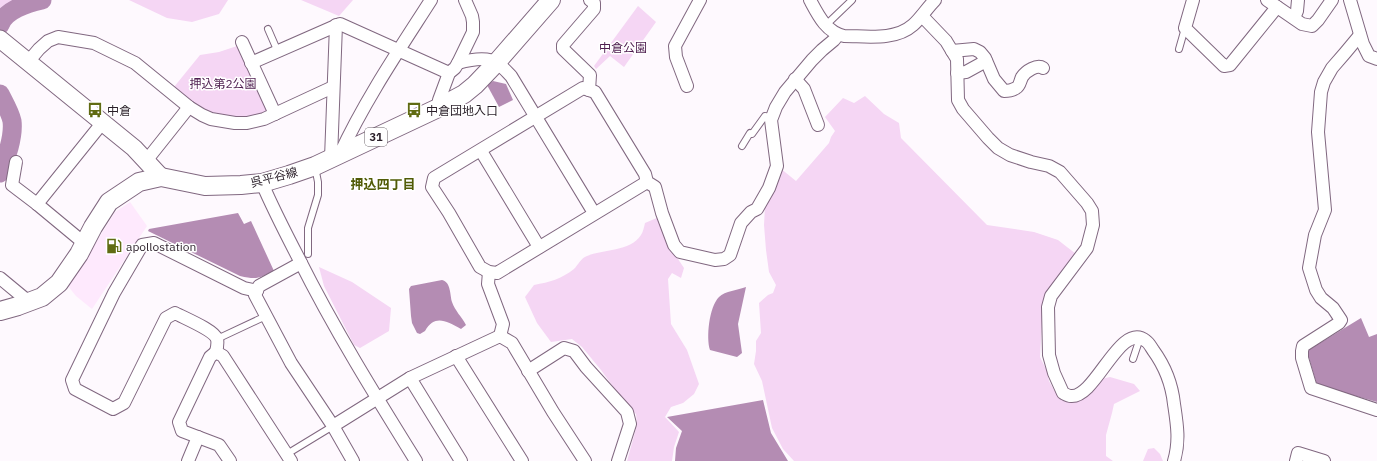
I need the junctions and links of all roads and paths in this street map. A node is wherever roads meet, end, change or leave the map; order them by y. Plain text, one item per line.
1 (431, 0) edge
2 (465, 0) edge
3 (551, 0) edge
4 (590, 0) edge
5 (700, 0) edge
6 (810, 0) edge
7 (852, 0) edge
8 (935, 0) edge
9 (1194, 0) edge
10 (1267, 0) edge
11 (1298, 0) edge
12 (1332, 0) edge
13 (1350, 0) edge
14 (1278, 7) junction
15 (922, 16) junction
16 (1294, 18) junction
17 (336, 25) junction
18 (826, 25) junction
19 (1185, 28) junction
20 (268, 29) dead end
21 (838, 35) junction
22 (1360, 35) junction
23 (2, 40) edge
24 (242, 42) dead end
25 (1180, 49) dead end
26 (399, 50) junction
27 (952, 51) junction
28 (278, 52) junction
29 (1377, 60) edge
30 (986, 61) junction
31 (28, 62) junction
32 (496, 62) junction
33 (252, 63) junction
34 (458, 63) junction
35 (1043, 68) dead end
36 (448, 73) junction
37 (957, 73) junction
38 (795, 80) junction
39 (687, 86) dead end
40 (333, 87) junction
41 (589, 90) junction
42 (190, 107) junction
43 (439, 107) junction
44 (275, 114) junction
45 (537, 118) junction
46 (772, 118) junction
47 (103, 122) junction
48 (818, 125) dead end
49 (742, 146) dead end
50 (481, 150) junction
51 (336, 156) junction
52 (146, 161) junction
53 (16, 162) dead end
54 (315, 166) junction
55 (161, 177) junction
56 (647, 182) junction
57 (262, 183) junction
58 (37, 204) junction
59 (594, 213) junction
60 (84, 243) junction
61 (539, 247) junction
62 (304, 259) junction
63 (490, 272) junction
64 (0, 278) edge
65 (257, 291) junction
66 (30, 302) junction
67 (0, 311) edge
68 (266, 316) junction
69 (500, 336) junction
70 (1140, 338) junction
71 (217, 339) junction
72 (216, 352) junction
73 (456, 356) junction
74 (1133, 359) dead end
75 (528, 371) junction
76 (410, 378) junction
77 (377, 399) junction
78 (1377, 410) edge
79 (333, 426) junction
80 (198, 437) junction
81 (289, 458) edge
82 (188, 461) edge
83 (230, 461) edge
84 (353, 461) edge
85 (416, 461) edge
86 (461, 461) edge
87 (522, 461) edge
88 (585, 461) edge
89 (618, 461) edge
90 (1174, 461) edge
91 (1296, 461) edge
92 (1324, 461) edge

1 - 26 street
2 - 34 street
3 - 32 main road, 呉平谷線 / 31
4 - 41 street
5 - 39 street
6 - 18 street
7 - 18 lane
8 - 15 street
9 - 19 street
10 - 14 street
11 - 16 street
12 - 16 street
13 - 22 street
14 - 16 street
14 - 19 street
15 - 21 street
15 - 27 street
17 - 26 street
17 - 28 street
17 - 40 street
18 - 21 street
19 - 25 lane
20 - 28 lane
21 - 38 street
22 - 29 street
22 - 78 street
23 - 31 street
24 - 33 street
26 - 36 street
26 - 51 street
27 - 30 street
27 - 37 street
28 - 33 street
30 - 35 street
30 - 37 street
31 - 42 street
31 - 47 street
32 - 34 street
32 - 43 main road, 呉平谷線 / 31
32 - 45 street
33 - 44 street
34 - 36 street
36 - 43 street
37 - 70 street
38 - 46 street
38 - 48 street
40 - 44 street
40 - 51 street
41 - 45 street
41 - 56 street
42 - 44 street
42 - 52 street
43 - 51 main road, 呉平谷線 / 31
45 - 50 street
45 - 59 street
46 - 49 lane
46 - 56 street
47 - 52 street
47 - 58 street
50 - 61 street
50 - 63 street
51 - 54 main road, 呉平谷線 / 31
52 - 55 street
53 - 58 street
54 - 57 main road, 呉平谷線 / 31
54 - 62 lane
55 - 57 main road, 呉平谷線 / 31
55 - 60 main road, 呉平谷線 / 31
56 - 59 street
57 - 62 street
58 - 60 street
59 - 61 street
60 - 66 main road, 呉平谷線 / 31
61 - 63 street
62 - 65 street
62 - 77 street
63 - 69 street
64 - 66 street
65 - 68 street
65 - 71 street
66 - 67 main road, 呉平谷線 / 31
68 - 71 lane
68 - 79 street
69 - 73 street
69 - 75 street
70 - 74 lane
70 - 90 street
71 - 72 street
72 - 80 street
72 - 81 street
73 - 76 street
73 - 87 street
75 - 88 street
75 - 89 street
76 - 77 street
76 - 86 street
77 - 79 street
77 - 85 street
79 - 81 lane
79 - 84 street
80 - 82 street
80 - 83 street
91 - 92 street

